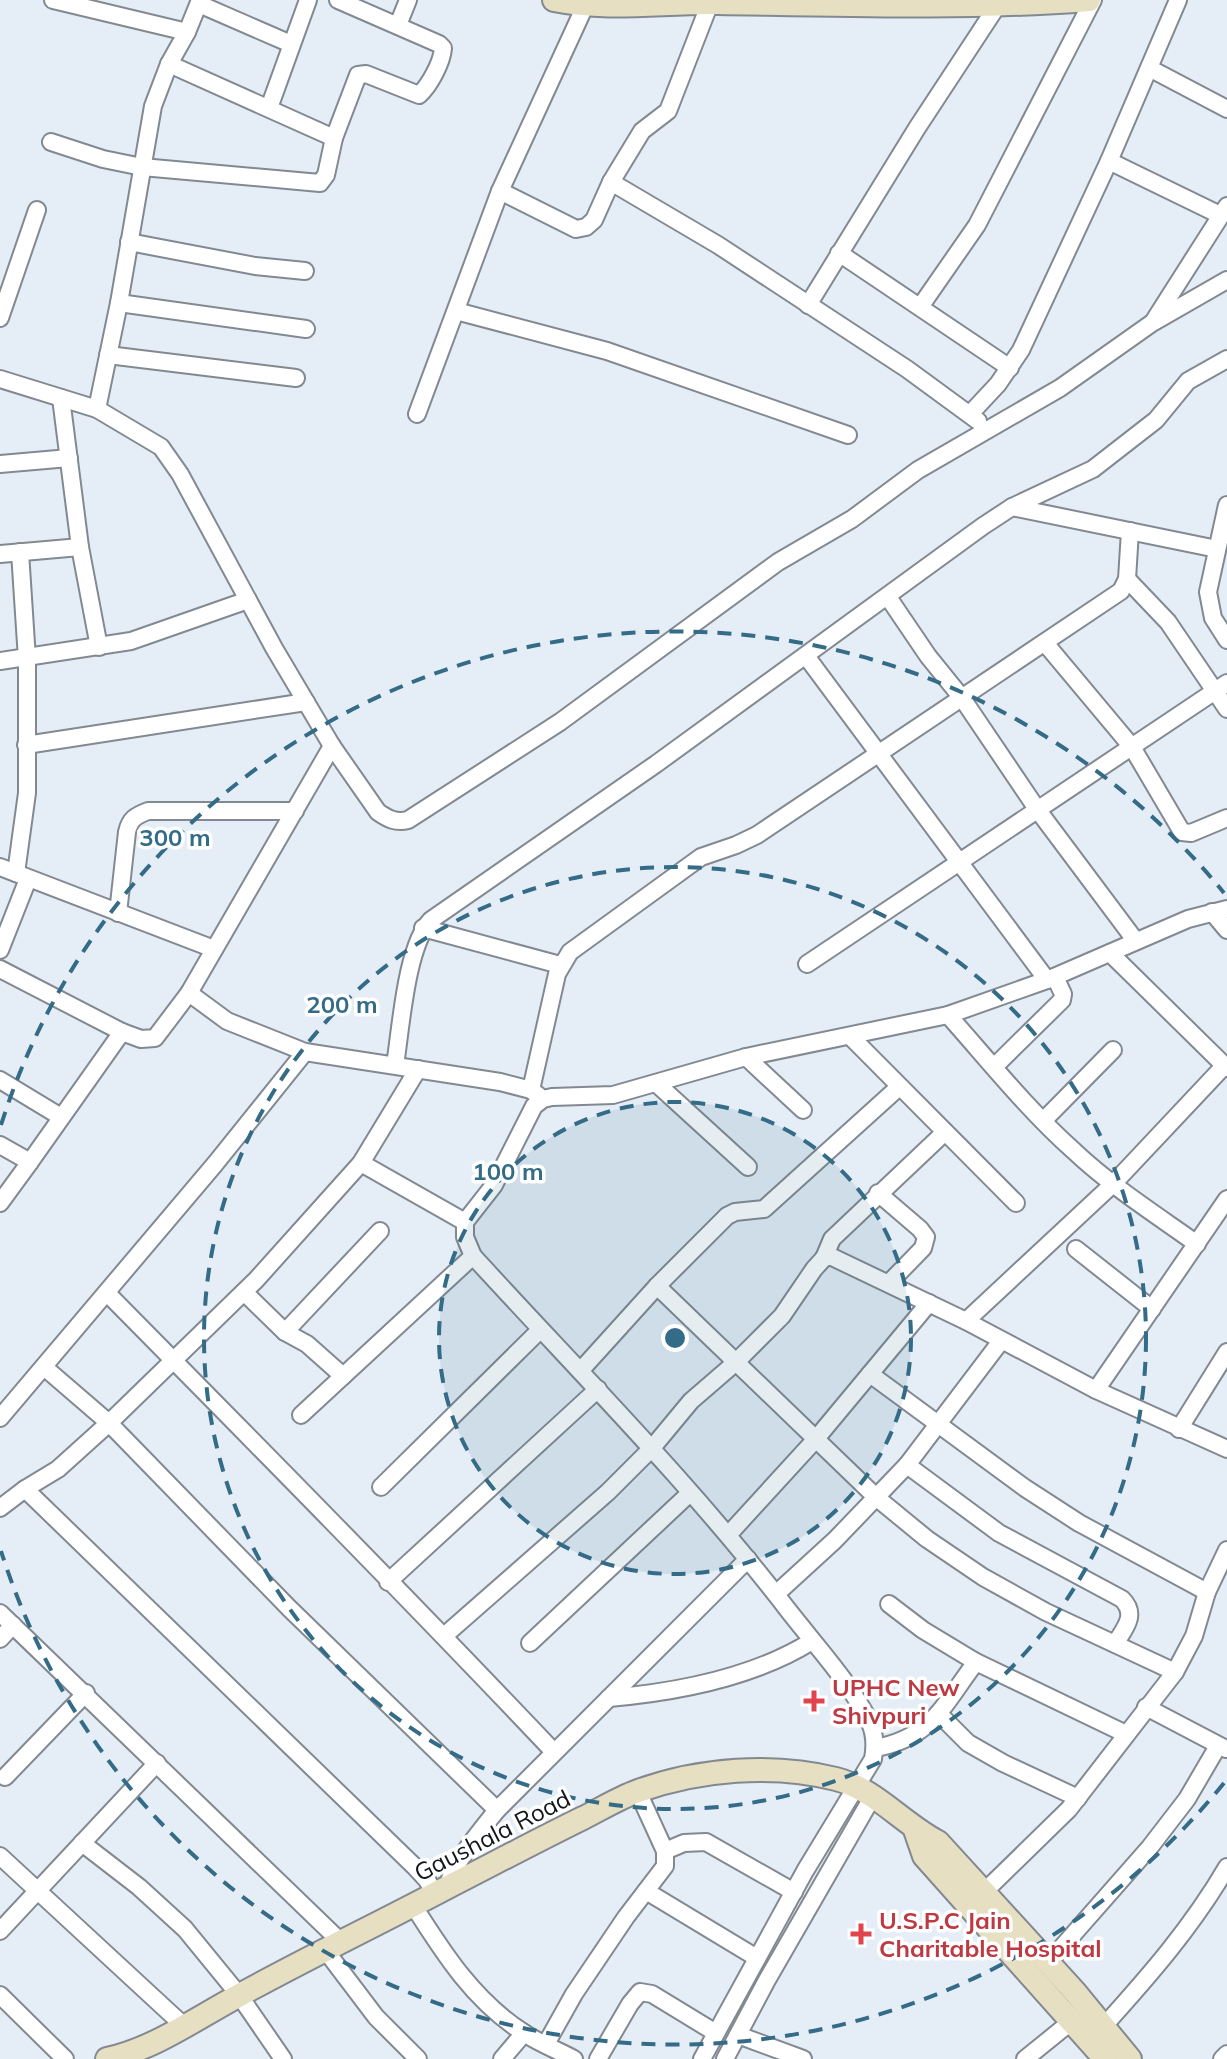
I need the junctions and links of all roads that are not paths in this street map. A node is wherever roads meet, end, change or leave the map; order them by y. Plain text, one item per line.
1 (53, 0) edge
2 (308, 0) edge
3 (338, 0) edge
4 (408, 0) edge
5 (554, 0) edge
6 (1091, 0) edge
7 (1178, 0) edge
8 (1051, 1) edge
9 (199, 2) edge
10 (710, 3) junction
11 (999, 3) junction
12 (585, 6) junction
13 (398, 25) junction
14 (187, 32) junction
15 (291, 44) junction
16 (169, 64) junction
17 (1151, 69) junction
18 (269, 108) junction
19 (1227, 109) edge
20 (334, 138) junction
21 (51, 142) dead end
22 (1109, 161) junction
23 (142, 167) junction
24 (611, 182) junction
25 (500, 191) junction
26 (37, 210) dead end
27 (1224, 211) edge
28 (129, 242) junction
29 (839, 253) junction
30 (305, 271) dead end
31 (1227, 280) edge
32 (119, 303) junction
33 (808, 305) junction
34 (920, 307) junction
35 (456, 311) junction
36 (0, 318) edge
37 (1152, 323) junction
38 (306, 329) dead end
39 (108, 355) junction
40 (1227, 359) edge
41 (1010, 368) junction
42 (296, 378) dead end
43 (0, 379) edge
44 (61, 398) junction
45 (97, 409) junction
46 (417, 414) dead end
47 (970, 414) junction
48 (988, 428) junction
49 (848, 435) dead end
50 (69, 458) junction
51 (0, 464) edge
52 (1227, 505) edge
53 (1012, 507) junction
54 (1130, 531) junction
55 (80, 547) junction
56 (1217, 549) junction
57 (20, 552) junction
58 (0, 554) edge
59 (1127, 579) junction
60 (888, 597) junction
61 (248, 600) junction
62 (1227, 640) edge
63 (1045, 643) junction
64 (99, 647) junction
65 (806, 656) junction
66 (27, 659) junction
67 (0, 661) edge
68 (1221, 687) edge
69 (962, 698) junction
70 (306, 702) junction
71 (1227, 709) edge
72 (26, 745) junction
73 (332, 746) junction
74 (1132, 747) junction
75 (877, 752) junction
76 (1037, 809) junction
77 (295, 811) junction
78 (1227, 818) edge
79 (959, 864) junction
80 (15, 873) edge
81 (1220, 910) edge
82 (118, 913) junction
83 (423, 928) junction
84 (1227, 930) edge
85 (1135, 940) junction
86 (214, 949) junction
87 (0, 950) edge
88 (1110, 953) junction
89 (807, 964) dead end
90 (560, 965) junction
91 (0, 969) edge
92 (1051, 979) junction
93 (189, 993) junction
94 (948, 1015) junction
95 (122, 1032) junction
96 (850, 1036) junction
97 (1113, 1050) dead end
98 (305, 1052) junction
99 (746, 1057) junction
100 (395, 1065) junction
101 (994, 1067) junction
102 (1226, 1067) edge
103 (418, 1069) junction
104 (0, 1080) edge
105 (656, 1083) junction
106 (899, 1087) junction
107 (537, 1095) junction
108 (803, 1110) dead end
109 (61, 1117) junction
110 (1043, 1121) junction
111 (945, 1132) junction
112 (0, 1145) edge
113 (30, 1162) junction
114 (361, 1163) junction
115 (748, 1167) dead end
116 (1113, 1184) junction
117 (878, 1193) junction
118 (1227, 1199) edge
119 (0, 1203) edge
120 (1016, 1203) dead end
121 (465, 1222) junction
122 (380, 1231) dead end
123 (1197, 1244) junction
124 (1076, 1249) dead end
125 (473, 1256) junction
126 (824, 1258) junction
127 (889, 1283) junction
128 (657, 1286) junction
129 (244, 1292) junction
130 (107, 1293) junction
131 (929, 1303) junction
132 (1152, 1309) junction
133 (966, 1321) junction
134 (540, 1330) junction
135 (285, 1332) junction
136 (1001, 1341) junction
137 (1227, 1352) edge
138 (174, 1361) junction
139 (735, 1363) junction
140 (44, 1367) junction
141 (581, 1370) junction
142 (870, 1374) junction
143 (343, 1376) junction
144 (598, 1389) junction
145 (1096, 1390) junction
146 (301, 1415) dead end
147 (0, 1418) edge
148 (109, 1423) junction
149 (937, 1423) junction
150 (1179, 1429) junction
151 (815, 1440) junction
152 (652, 1448) junction
153 (1227, 1449) edge
154 (907, 1465) junction
155 (381, 1487) dead end
156 (25, 1489) junction
157 (690, 1493) junction
158 (877, 1498) junction
159 (0, 1508) edge
160 (729, 1534) junction
161 (1227, 1550) edge
162 (748, 1559) junction
163 (388, 1582) junction
164 (1207, 1592) junction
165 (776, 1594) junction
166 (889, 1604) dead end
167 (0, 1613) edge
168 (13, 1625) junction
169 (444, 1636) junction
170 (0, 1639) edge
171 (812, 1641) junction
172 (530, 1643) dead end
173 (1115, 1644) junction
174 (976, 1662) junction
175 (1175, 1672) junction
176 (86, 1693) junction
177 (609, 1698) junction
178 (1146, 1707) junction
179 (939, 1714) junction
180 (1126, 1734) junction
181 (875, 1748) junction
182 (1223, 1748) edge
183 (554, 1752) junction
184 (157, 1763) junction
185 (5, 1777) dead end
186 (864, 1791) junction
187 (638, 1792) junction
188 (1078, 1798) junction
189 (497, 1810) junction
190 (915, 1830) junction
191 (82, 1843) junction
192 (665, 1851) junction
193 (0, 1856) edge
194 (1227, 1868) edge
195 (37, 1890) junction
196 (441, 1891) junction
197 (646, 1891) junction
198 (794, 1892) junction
199 (983, 1893) junction
200 (413, 1905) junction
201 (0, 1931) edge
202 (334, 1947) junction
203 (757, 1958) junction
204 (1048, 1963) junction
205 (0, 1995) edge
206 (239, 1995) junction
207 (1072, 2021) junction
208 (184, 2026) junction
209 (1103, 2027) junction
210 (524, 2033) junction
211 (716, 2033) junction
212 (738, 2035) junction
213 (546, 2044) junction
214 (151, 2051) edge
215 (1227, 2054) edge
216 (65, 2059) edge
217 (107, 2059) edge
218 (283, 2059) edge
219 (418, 2059) edge
220 (502, 2059) edge
221 (574, 2059) edge
222 (598, 2059) edge
223 (702, 2059) edge
224 (725, 2059) edge
225 (803, 2059) edge
226 (1025, 2059) edge
227 (1105, 2059) edge
228 (1130, 2059) edge
229 (1222, 2059) edge

1 - 14 street
2 - 15 street
3 - 13 street
4 - 13 street
5 - 12 street
6 - 8 street
6 - 34 street
7 - 17 street
8 - 11 street
9 - 14 street
9 - 15 street
10 - 11 street
10 - 12 street
10 - 24 street
11 - 29 street
12 - 25 street
13 - 20 street
14 - 16 street
15 - 18 street
16 - 18 street
16 - 23 street
17 - 19 street
17 - 22 street
18 - 20 street
20 - 23 street
21 - 23 street
22 - 27 street
22 - 41 street
23 - 28 street
24 - 25 street
24 - 33 street
25 - 35 street
26 - 36 street
27 - 37 street
28 - 30 street
28 - 32 street
29 - 33 street
29 - 34 street
31 - 37 street
32 - 38 street
32 - 39 street
33 - 47 street
34 - 41 street
35 - 46 street
35 - 49 street
37 - 48 street
39 - 42 street
39 - 45 street
40 - 53 street
41 - 47 street
43 - 44 street
44 - 45 street
44 - 50 street
45 - 61 street
47 - 48 street
48 - 73 street
50 - 51 street
50 - 55 street
52 - 56 street
53 - 54 street
53 - 60 street
54 - 56 street
54 - 59 street
55 - 57 street
55 - 64 street
56 - 62 street
57 - 58 street
57 - 66 street
59 - 63 street
59 - 68 street
60 - 65 street
60 - 69 street
61 - 64 street
61 - 70 street
63 - 69 street
63 - 74 street
64 - 66 street
65 - 75 street
65 - 83 street
66 - 67 street
66 - 72 street
68 - 71 street
68 - 74 street
69 - 75 street
69 - 76 street
70 - 72 street
70 - 73 street
72 - 80 street
73 - 77 street
74 - 76 street
74 - 78 street
75 - 79 street
75 - 90 street
76 - 79 street
76 - 85 street
77 - 82 street
77 - 86 street
79 - 89 street
79 - 92 street
80 - 82 street
80 - 87 street
81 - 84 street
81 - 85 street
82 - 86 street
83 - 90 street
83 - 100 street
85 - 88 street
86 - 93 street
88 - 92 street
88 - 102 street
90 - 107 street
91 - 95 street
92 - 94 street
92 - 101 street
93 - 95 street
93 - 98 street
94 - 96 street
94 - 101 street
95 - 109 street
96 - 99 street
96 - 106 street
97 - 110 street
98 - 100 street
98 - 130 street
99 - 105 street
99 - 108 street
100 - 103 street
101 - 110 street
102 - 116 street
103 - 107 street
103 - 114 street
104 - 109 street
105 - 107 street
105 - 115 street
106 - 111 street
106 - 128 street
107 - 121 street
109 - 113 street
110 - 116 street
111 - 117 street
111 - 120 street
112 - 113 street
113 - 119 street
114 - 121 street
114 - 129 street
116 - 123 street
116 - 133 street
117 - 126 street
117 - 127 street
118 - 123 street
121 - 125 street
122 - 135 street
123 - 132 street
124 - 132 street
125 - 134 street
125 - 143 street
126 - 127 street
126 - 139 street
127 - 131 street
128 - 139 street
128 - 141 street
129 - 135 street
129 - 138 street
130 - 138 street
130 - 140 street
131 - 133 street
131 - 142 street
132 - 145 street
133 - 136 street
134 - 141 street
134 - 155 street
135 - 143 street
136 - 145 street
136 - 149 street
137 - 150 street
138 - 148 street
138 - 163 street
139 - 151 street
139 - 152 street
140 - 147 street
140 - 148 street
141 - 144 street
142 - 149 street
142 - 151 street
143 - 146 street
144 - 152 street
144 - 163 street
145 - 150 street
148 - 156 street
148 - 189 street
149 - 154 street
149 - 164 street
150 - 153 street
151 - 158 street
151 - 160 street
152 - 157 street
152 - 169 street
154 - 158 street
154 - 173 street
156 - 159 street
156 - 196 street
157 - 160 street
157 - 172 street
158 - 165 street
158 - 173 street
160 - 162 street
161 - 164 street
162 - 165 street
162 - 177 street
163 - 169 street
164 - 175 street
165 - 171 street
166 - 174 street
167 - 168 street
168 - 170 street
168 - 176 street
169 - 183 street
171 - 177 street
171 - 181 street
173 - 175 street
174 - 179 street
174 - 180 street
175 - 178 street
176 - 184 street
176 - 185 street
177 - 183 street
178 - 180 street
178 - 182 street
179 - 181 street
179 - 188 street
180 - 188 street
181 - 186 street
182 - 204 street
183 - 189 street
184 - 191 street
184 - 202 street
186 - 187 street, Gaushala Road
186 - 190 street, Gaushala Road
186 - 198 street
186 - 212 street
187 - 192 street
187 - 196 street, Gaushala Road
188 - 199 street
189 - 196 street
190 - 199 street, Gaushala Road
190 - 207 street
191 - 195 street
191 - 206 street
192 - 197 street
192 - 198 street
193 - 195 street
194 - 209 street
195 - 201 street
195 - 208 street
196 - 200 street, Gaushala Road
197 - 203 street
197 - 213 street
198 - 203 street
199 - 204 street, Gaushala Road
200 - 202 street, Gaushala Road
200 - 210 street
202 - 206 street, Gaushala Road
202 - 219 street
203 - 211 street
204 - 209 street, Gaushala Road
205 - 216 street
206 - 208 street, Gaushala Road
206 - 218 street
207 - 226 street
207 - 227 street
208 - 214 street, Gaushala Road
209 - 228 street, Gaushala Road
210 - 213 street
210 - 220 street
211 - 222 street
211 - 223 street
212 - 224 street
212 - 225 street
213 - 221 street
214 - 217 street, Gaushala Road
215 - 229 street

